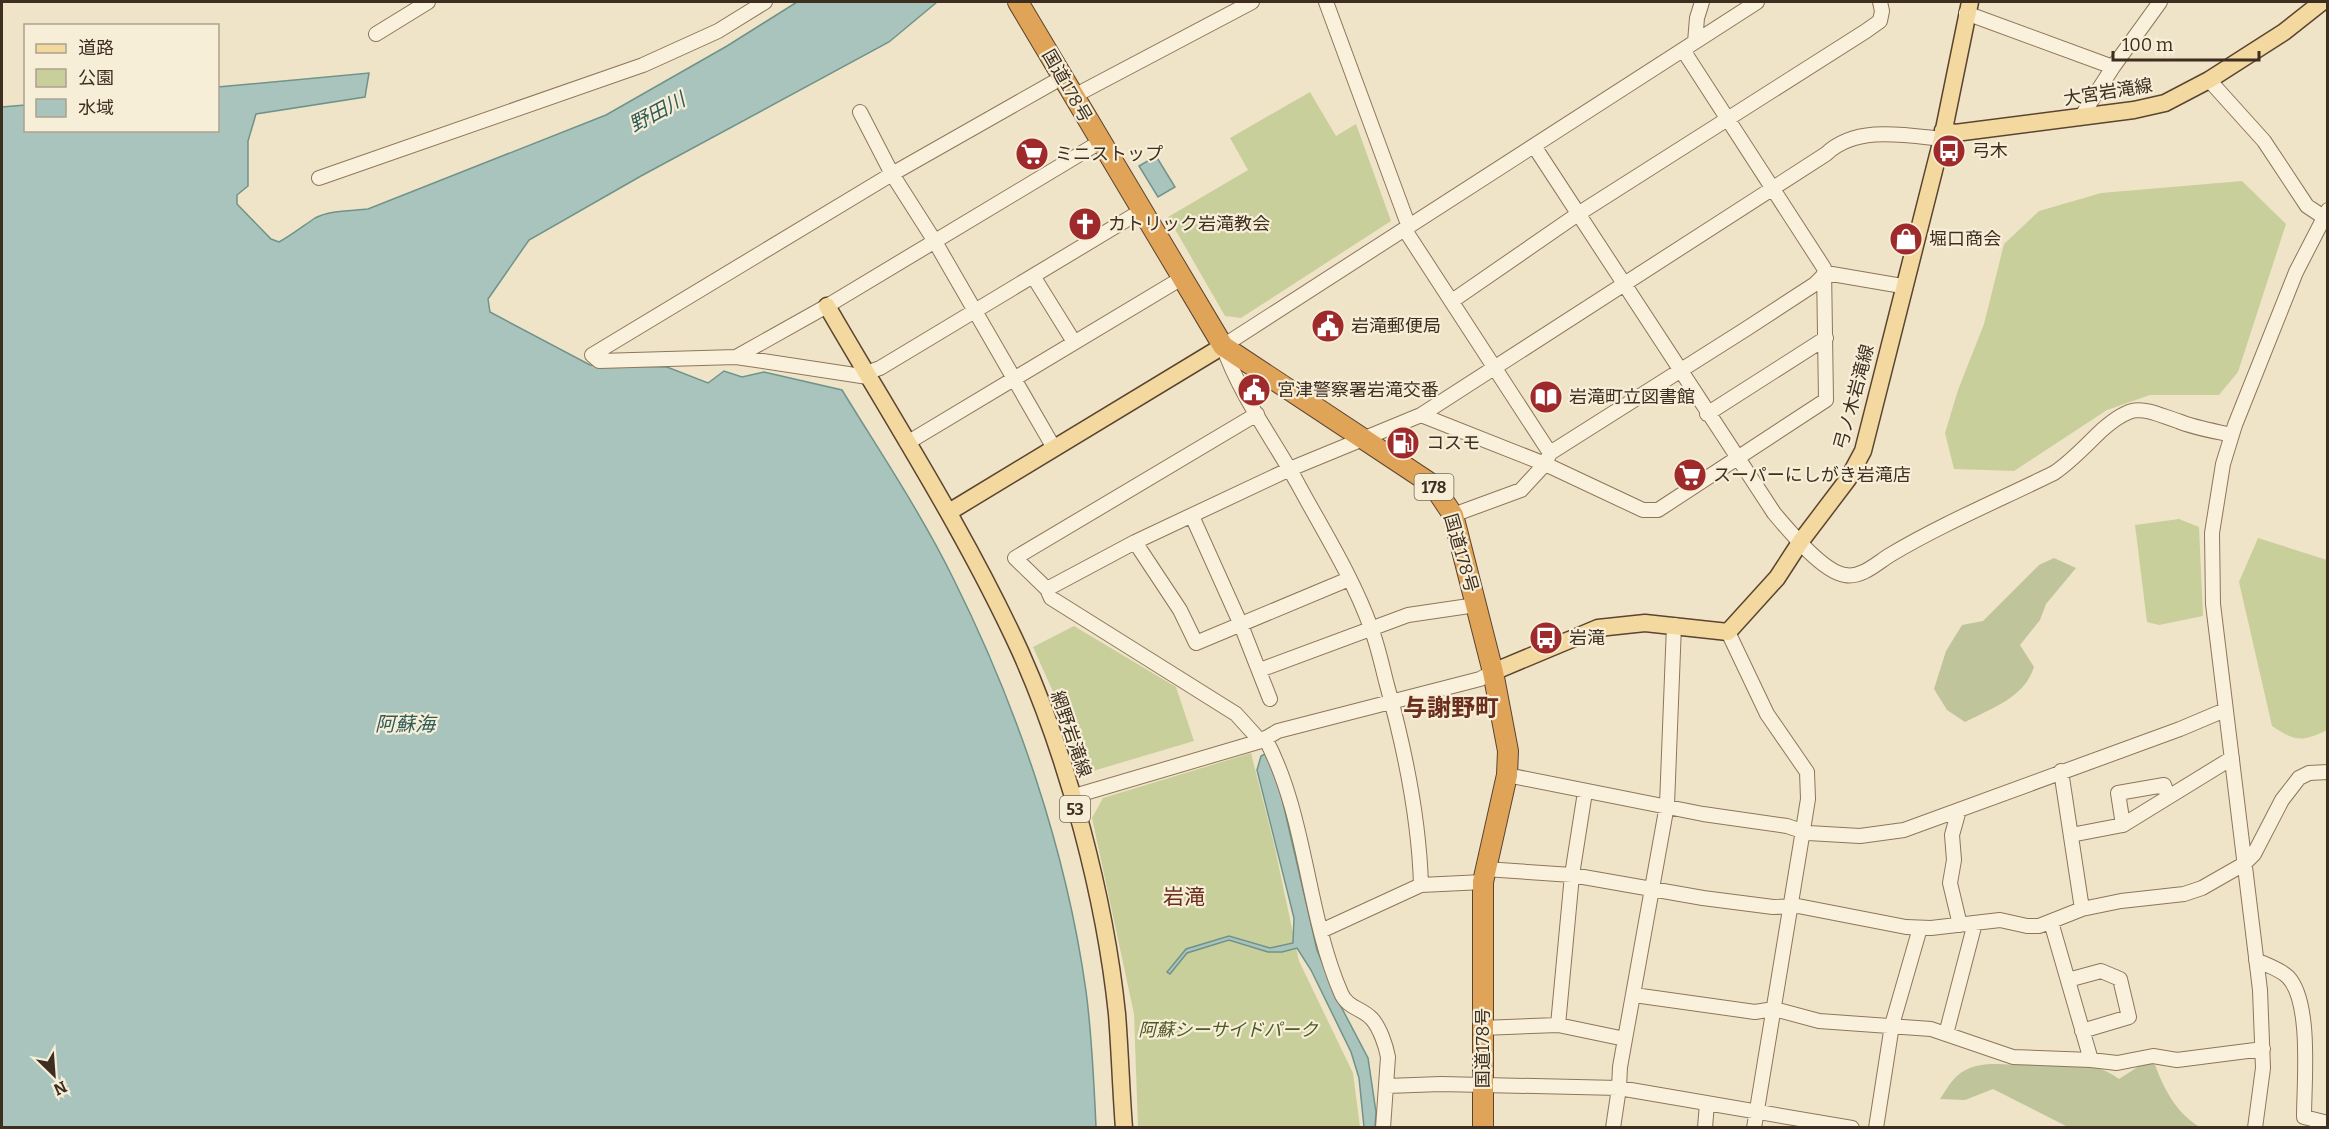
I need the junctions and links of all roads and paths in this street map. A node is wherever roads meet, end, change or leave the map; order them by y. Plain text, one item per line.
1 (428, 2) edge
2 (765, 2) edge
3 (1018, 2) edge
4 (1252, 2) edge
5 (1326, 2) edge
6 (1702, 2) edge
7 (1757, 2) edge
8 (1880, 2) edge
9 (2160, 2) edge
10 (2322, 2) edge
11 (1968, 7) edge
12 (376, 34) dead end
13 (1689, 46) junction
14 (2113, 67) junction
15 (1063, 77) junction
16 (2209, 80) junction
17 (1074, 96) junction
18 (860, 112) dead end
19 (2081, 117) junction
20 (1729, 120) junction
21 (1943, 134) junction
22 (1100, 142) junction
23 (1534, 146) junction
24 (892, 174) junction
25 (319, 177) dead end
26 (1772, 188) junction
27 (1141, 211) junction
28 (2325, 213) edge
29 (1578, 214) junction
30 (1407, 229) junction
31 (934, 240) junction
32 (1826, 273) junction
33 (1033, 276) junction
34 (1182, 278) junction
35 (1624, 285) junction
36 (1902, 286) junction
37 (1452, 301) junction
38 (827, 306) junction
39 (974, 311) junction
40 (1826, 338) junction
41 (1074, 342) junction
42 (1223, 346) junction
43 (736, 357) junction
44 (1495, 368) junction
45 (1680, 371) junction
46 (867, 375) junction
47 (1013, 378) junction
48 (1257, 414) junction
49 (1707, 414) junction
50 (1421, 415) junction
51 (2232, 435) junction
52 (1364, 438) junction
53 (907, 442) junction
54 (1054, 448) junction
55 (1548, 458) junction
56 (1736, 459) junction
57 (1290, 469) junction
58 (949, 512) junction
59 (1453, 514) junction
60 (1192, 516) junction
61 (1801, 541) junction
62 (1136, 542) junction
63 (1349, 579) junction
64 (1047, 589) junction
65 (1476, 605) junction
66 (1241, 625) junction
67 (1674, 626) junction
68 (1371, 628) junction
69 (1728, 632) junction
70 (1260, 670) junction
71 (1493, 672) junction
72 (1270, 699) dead end
73 (1392, 702) junction
74 (2225, 710) junction
75 (1261, 740) junction
76 (2232, 758) junction
77 (2061, 771) junction
78 (2328, 772) edge
79 (1507, 775) junction
80 (1585, 792) junction
81 (1071, 797) junction
82 (2168, 797) junction
83 (1667, 805) junction
84 (1959, 810) junction
85 (2123, 825) junction
86 (1803, 830) junction
87 (2071, 835) junction
88 (2244, 864) junction
89 (1484, 875) junction
90 (1572, 875) junction
91 (1421, 885) junction
92 (1652, 888) junction
93 (1791, 907) junction
94 (2082, 909) junction
95 (2051, 922) junction
96 (1975, 923) junction
97 (1960, 925) junction
98 (1920, 928) junction
99 (1321, 931) junction
100 (2256, 960) junction
101 (2068, 981) junction
102 (1634, 995) junction
103 (1774, 1010) junction
104 (1558, 1025) junction
105 (1892, 1025) junction
106 (1482, 1028) junction
107 (2082, 1031) junction
108 (1947, 1034) junction
109 (1625, 1039) junction
110 (2263, 1049) junction
111 (2091, 1060) junction
112 (1387, 1086) junction
113 (1483, 1086) junction
114 (1620, 1088) junction
115 (1707, 1103) junction
116 (1756, 1111) junction
117 (2328, 1123) edge
118 (1124, 1128) edge
119 (1383, 1128) edge
120 (1483, 1128) edge
121 (1613, 1128) edge
122 (1705, 1128) edge
123 (1754, 1128) edge
124 (1852, 1128) edge
125 (1876, 1128) edge
126 (2256, 1128) edge

1 - 12 street
2 - 25 street
3 - 15 highway, 国道178号 / 178
4 - 17 street
5 - 30 street
6 - 13 street
7 - 13 street
8 - 20 street
9 - 14 street
10 - 16 main road, 大宮岩滝線
11 - 14 street
11 - 21 main road, 弓ノ木岩滝線
13 - 20 street
13 - 23 street
14 - 19 street
15 - 17 highway, 国道178号 / 178
15 - 24 street
16 - 19 main road, 大宮岩滝線
16 - 28 street
17 - 22 highway, 国道178号 / 178
18 - 24 street
19 - 21 main road, 大宮岩滝線
20 - 26 street
20 - 29 street
21 - 26 street
21 - 36 main road, 弓ノ木岩滝線
22 - 27 highway, 国道178号 / 178
22 - 31 street
23 - 29 street
23 - 30 street
24 - 31 street
24 - 43 street
26 - 32 street
26 - 35 street
27 - 33 street
27 - 34 highway, 国道178号 / 178
28 - 51 street
29 - 35 street
29 - 37 street
30 - 37 street
30 - 42 street
31 - 38 street
31 - 39 street
32 - 36 street
32 - 40 street
32 - 45 street
33 - 39 street
33 - 41 street
34 - 41 street
34 - 42 highway, 国道178号 / 178
35 - 44 street
35 - 45 street
36 - 61 main road, 弓ノ木岩滝線
37 - 44 street
38 - 43 street
38 - 46 main road, 網野岩滝線 / 53
39 - 46 street
39 - 47 street
40 - 49 street
40 - 56 street
41 - 47 street
42 - 48 street
42 - 52 highway, 国道178号 / 178
42 - 54 main road
43 - 46 street
44 - 50 street
44 - 55 street
45 - 49 street
45 - 55 street
46 - 53 main road, 網野岩滝線 / 53
47 - 53 street
47 - 54 street
48 - 57 street
48 - 64 street
49 - 56 street
50 - 52 street
50 - 55 street
51 - 61 street
51 - 74 street
52 - 57 street
52 - 59 highway, 国道178号 / 178
53 - 58 main road, 網野岩滝線 / 53
54 - 58 main road
55 - 56 street
55 - 59 street
56 - 61 street
57 - 60 street
57 - 63 street
58 - 81 main road, 網野岩滝線 / 53
59 - 65 highway, 国道178号 / 178
60 - 62 street
60 - 66 street
61 - 69 main road, 弓ノ木岩滝線
62 - 64 street
62 - 66 street
63 - 66 street
63 - 68 street
64 - 75 street
65 - 68 street
65 - 71 highway, 国道178号 / 178
66 - 70 street
67 - 69 main road
67 - 71 main road
67 - 83 street
68 - 70 street
68 - 73 street
69 - 86 street
70 - 72 street
71 - 73 street
71 - 79 highway, 国道178号 / 178
73 - 75 street
73 - 91 street
74 - 76 street
74 - 77 street
75 - 81 street
75 - 99 street
76 - 82 street
76 - 88 street
77 - 84 street
77 - 87 street
78 - 88 street
79 - 80 street
79 - 89 highway, 国道178号 / 178
80 - 83 street
80 - 90 street
81 - 118 main road, 網野岩滝線 / 53
82 - 85 street
82 - 85 street
83 - 86 street
83 - 92 street
84 - 86 street
84 - 97 street
85 - 87 street
86 - 93 street
87 - 94 street
88 - 94 street
88 - 100 street
89 - 90 street
89 - 91 street
89 - 106 highway, 国道178号 / 178
90 - 92 street
90 - 104 street
91 - 99 street
92 - 93 street
92 - 102 street
93 - 98 street
93 - 103 street
94 - 95 street
95 - 96 street
95 - 101 street
96 - 97 street
96 - 108 street
97 - 98 street
98 - 105 street
99 - 112 street
100 - 110 street
100 - 117 street
101 - 107 street
101 - 107 street
102 - 103 street
102 - 109 street
103 - 105 street
103 - 116 street
104 - 106 street
104 - 109 street
105 - 108 street
105 - 125 street
106 - 113 highway, 国道178号 / 178
107 - 111 street
108 - 111 street
109 - 114 street
110 - 111 street
110 - 126 street
112 - 113 street
112 - 119 street
113 - 114 street
113 - 120 highway, 国道178号 / 178
114 - 115 street
114 - 121 street
115 - 116 street
115 - 122 street
116 - 123 street
116 - 124 street

